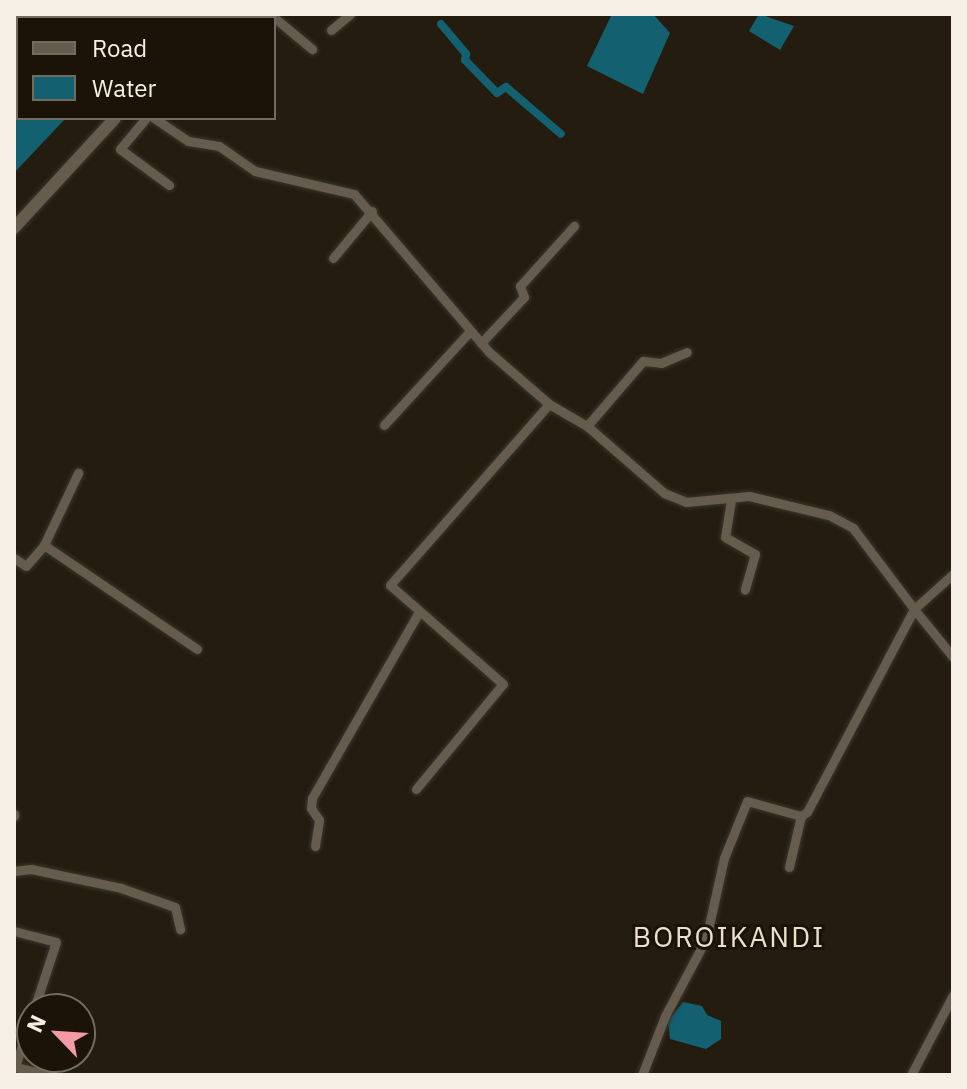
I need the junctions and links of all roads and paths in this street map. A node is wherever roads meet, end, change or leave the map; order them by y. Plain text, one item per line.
1 (350, 14) edge
2 (276, 19) edge
3 (331, 30) dead end
4 (312, 49) dead end
5 (113, 120) edge
6 (144, 120) edge
7 (157, 120) edge
8 (169, 185) dead end
9 (372, 211) junction
10 (574, 226) dead end
11 (14, 228) edge
12 (333, 258) dead end
13 (470, 331) junction
14 (481, 343) junction
15 (687, 352) dead end
16 (549, 404) junction
17 (384, 425) dead end
18 (587, 426) junction
19 (78, 473) dead end
20 (731, 500) junction
21 (44, 545) junction
22 (14, 558) edge
23 (953, 574) edge
24 (745, 590) dead end
25 (914, 609) junction
26 (419, 612) junction
27 (197, 649) dead end
28 (953, 656) edge
29 (416, 789) dead end
30 (801, 816) junction
31 (315, 846) dead end
32 (789, 867) dead end
33 (14, 871) edge
34 (180, 929) dead end
35 (14, 931) edge
36 (39, 993) edge
37 (953, 995) edge
38 (642, 1075) edge
39 (911, 1075) edge

1 - 3 street
2 - 4 street
5 - 11 street
6 - 8 street
7 - 9 street
9 - 12 street
9 - 13 street
10 - 14 street
13 - 14 street
13 - 17 street
14 - 16 street
15 - 18 street
16 - 18 street
16 - 26 street
18 - 20 street
19 - 21 street
20 - 24 street
20 - 25 street
21 - 22 street
21 - 27 street
23 - 25 street
25 - 28 street
25 - 30 street
26 - 29 street
26 - 31 street
30 - 32 street
30 - 38 street
33 - 34 street
35 - 36 street
37 - 39 street

